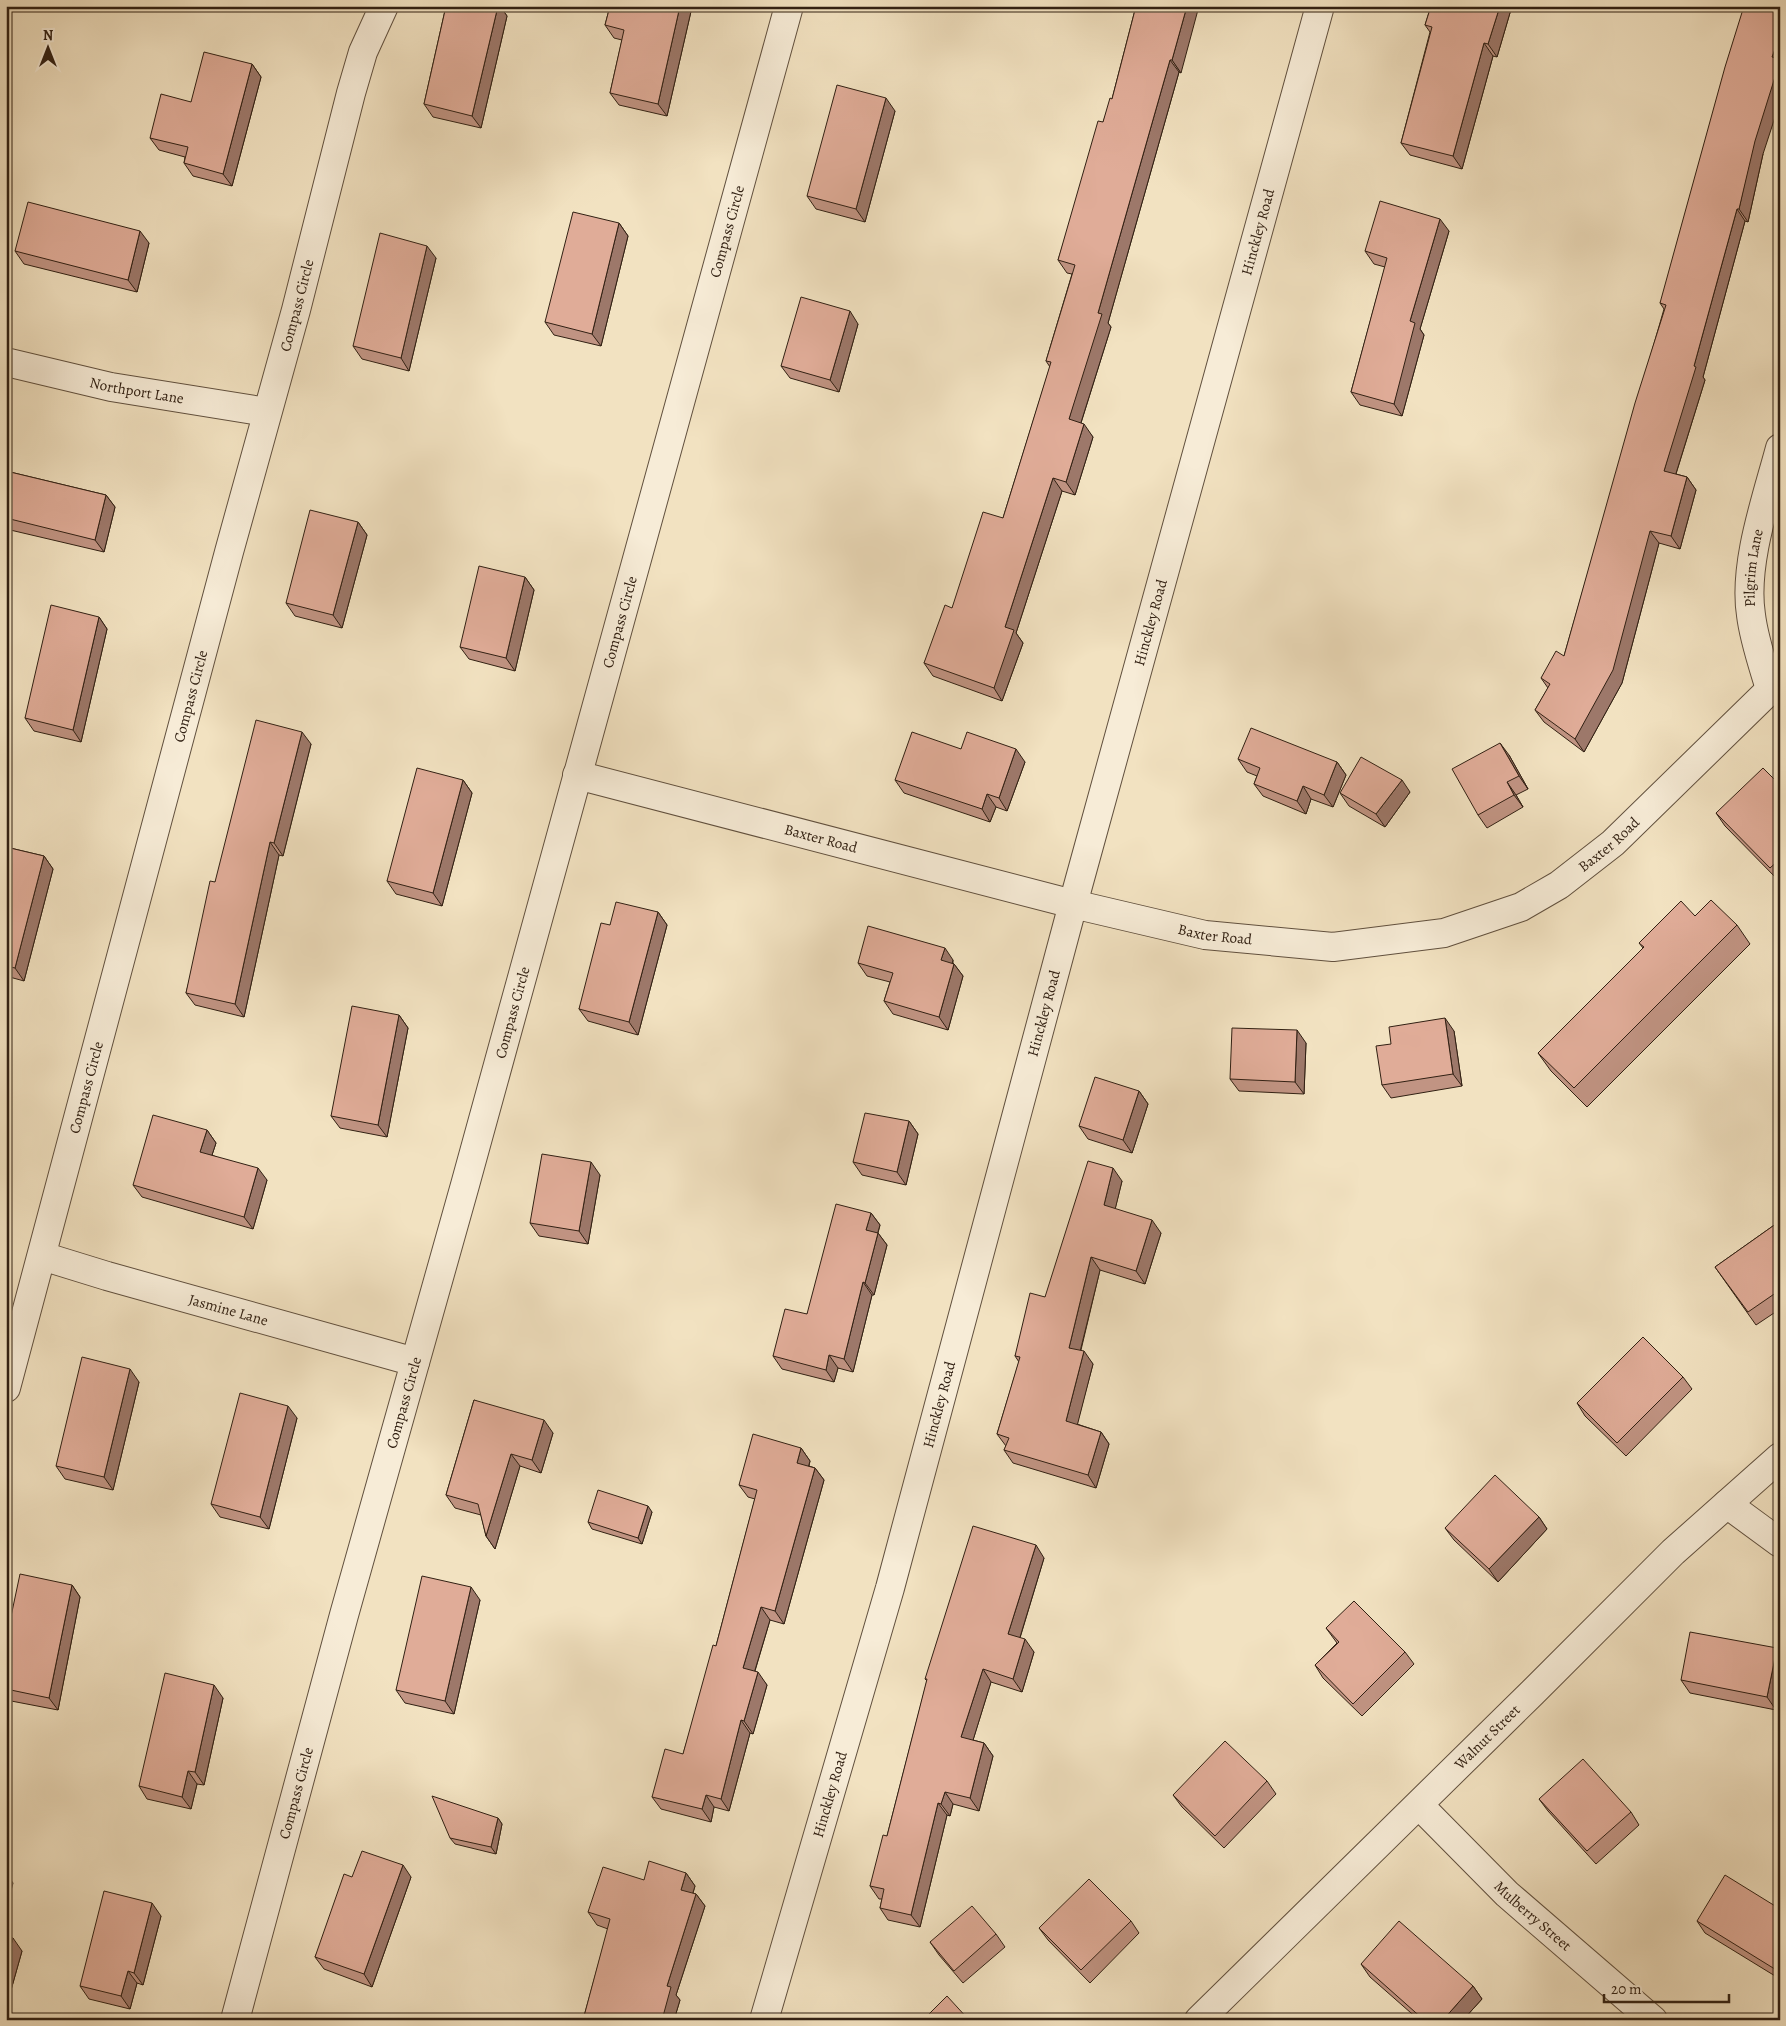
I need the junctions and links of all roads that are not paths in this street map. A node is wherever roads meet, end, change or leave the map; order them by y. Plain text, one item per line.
1 (384, 6) edge
2 (789, 6) edge
3 (1320, 6) edge
4 (6, 362) edge
5 (268, 412) junction
6 (1780, 448) edge
7 (1775, 685) edge
8 (577, 775) junction
9 (1074, 904) junction
10 (42, 1256) junction
11 (415, 1362) junction
12 (6, 1388) edge
13 (1780, 1458) edge
14 (1727, 1504) junction
15 (1780, 1542) edge
16 (1418, 1805) junction
17 (235, 2020) edge
18 (764, 2020) edge
19 (1198, 2020) edge
20 (1653, 2020) edge

1 - 5 street, Compass Circle
2 - 8 street, Compass Circle
3 - 9 street, Hinckley Road
4 - 5 street, Northport Lane
5 - 10 street, Compass Circle
6 - 7 street, Pilgrim Lane
7 - 9 street, Baxter Road
8 - 9 street, Baxter Road
8 - 11 street, Compass Circle
9 - 18 street, Hinckley Road
10 - 11 street, Jasmine Lane
10 - 12 street, Compass Circle
11 - 17 street, Compass Circle
13 - 14 street, Walnut Street
14 - 15 street
14 - 16 street, Walnut Street
16 - 19 street, Walnut Street
16 - 20 street, Mulberry Street

